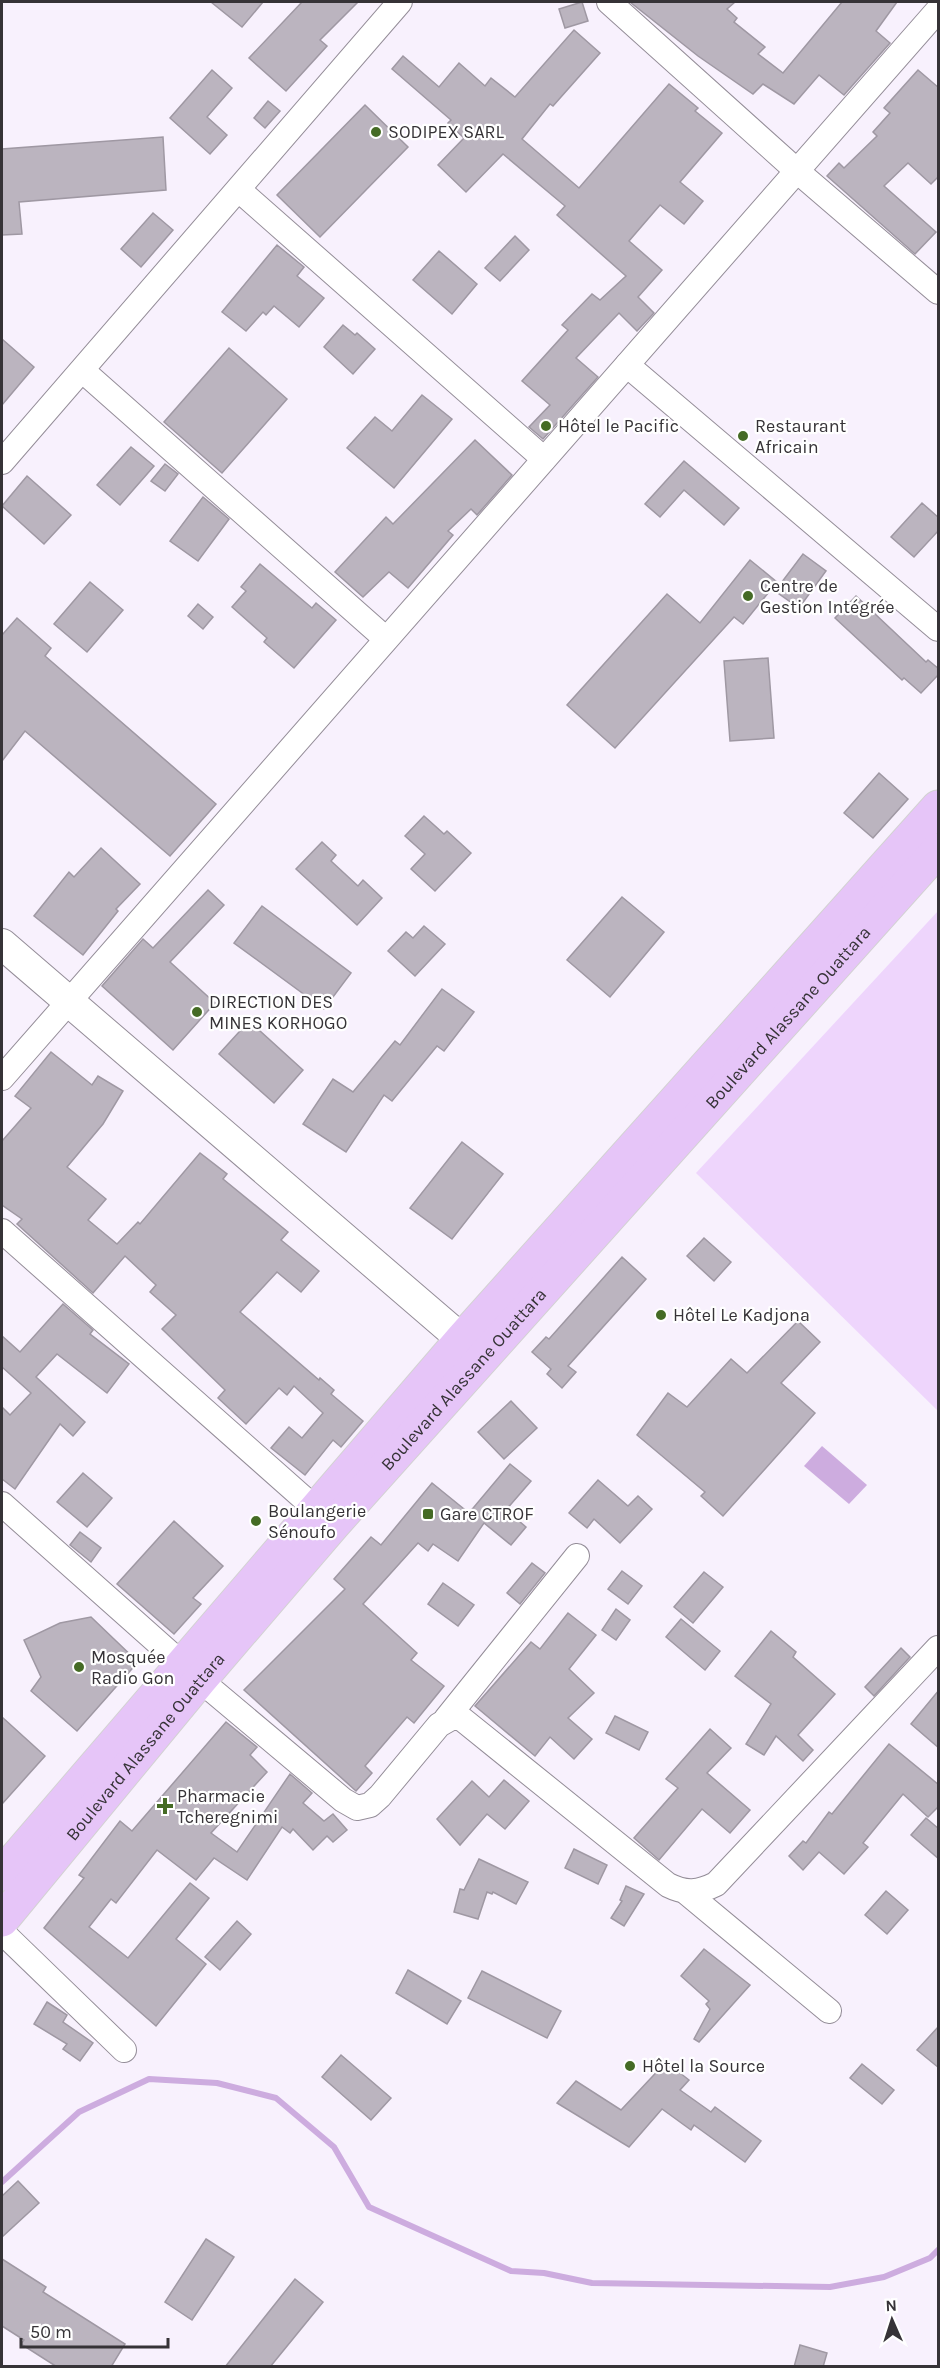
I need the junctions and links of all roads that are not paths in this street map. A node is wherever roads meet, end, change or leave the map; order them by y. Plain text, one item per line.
1 (400, 2) edge
2 (609, 2) edge
3 (939, 10) edge
4 (797, 171) junction
5 (239, 190) junction
6 (939, 292) edge
7 (627, 365) junction
8 (83, 371) junction
9 (544, 459) junction
10 (2, 462) edge
11 (939, 629) edge
12 (386, 639) junction
13 (939, 807) edge
14 (939, 850) edge
15 (2, 944) edge
16 (68, 1002) junction
17 (751, 1038) junction
18 (2, 1078) edge
19 (2, 1231) edge
20 (473, 1348) junction
21 (2, 1504) edge
22 (324, 1516) junction
23 (577, 1556) dead end
24 (939, 1648) edge
25 (191, 1672) junction
26 (446, 1719) junction
27 (2, 1874) edge
28 (687, 1893) junction
29 (2, 1920) edge
30 (2, 1932) edge
31 (829, 2011) dead end
32 (123, 2050) dead end

1 - 5 street
2 - 4 street
3 - 4 street
4 - 6 street
4 - 7 street
5 - 8 street
5 - 9 street
7 - 9 street
7 - 11 street
8 - 10 street
8 - 12 street
9 - 12 street
12 - 16 street
13 - 17 main road, Boulevard Alassane Ouattara
14 - 17 main road, Boulevard Alassane Ouattara
15 - 16 street
16 - 18 street
16 - 20 street
17 - 20 main road, Boulevard Alassane Ouattara
19 - 22 street
20 - 22 main road, Boulevard Alassane Ouattara
21 - 25 street
22 - 25 main road, Boulevard Alassane Ouattara
23 - 26 street
24 - 28 street
25 - 26 street
25 - 27 main road, Boulevard Alassane Ouattara
25 - 29 main road, Boulevard Alassane Ouattara
26 - 28 street
28 - 31 street
30 - 32 street

